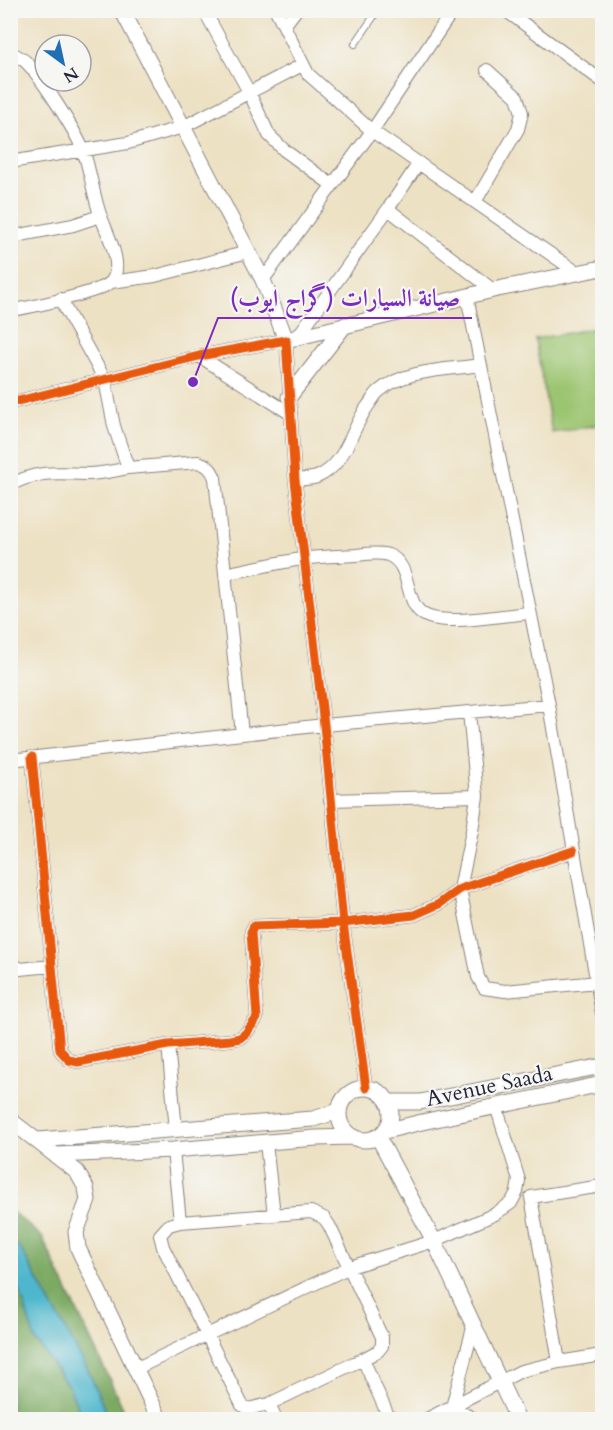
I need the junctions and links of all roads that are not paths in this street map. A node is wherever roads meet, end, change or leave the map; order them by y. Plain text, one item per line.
1 (122, 10) edge
2 (204, 10) edge
3 (276, 10) edge
4 (296, 10) edge
5 (367, 10) edge
6 (453, 10) edge
7 (505, 10) edge
8 (375, 13) edge
9 (284, 26) junction
10 (355, 44) dead end
11 (10, 52) edge
12 (302, 65) junction
13 (487, 70) dead end
14 (603, 81) edge
15 (249, 92) junction
16 (183, 127) junction
17 (372, 131) junction
18 (83, 150) junction
19 (10, 162) edge
20 (419, 163) junction
21 (332, 185) junction
22 (475, 202) junction
23 (388, 209) junction
24 (100, 216) junction
25 (10, 237) edge
26 (248, 252) junction
27 (603, 268) edge
28 (578, 273) junction
29 (263, 280) junction
30 (111, 282) junction
31 (493, 290) junction
32 (467, 296) junction
33 (60, 299) junction
34 (10, 310) edge
35 (345, 325) junction
36 (292, 338) junction
37 (200, 356) junction
38 (480, 365) junction
39 (105, 380) junction
40 (289, 397) junction
41 (10, 403) edge
42 (291, 414) junction
43 (128, 468) junction
44 (295, 480) junction
45 (10, 485) edge
46 (303, 558) junction
47 (225, 574) junction
48 (529, 613) junction
49 (549, 705) junction
50 (469, 712) junction
51 (324, 725) junction
52 (242, 734) junction
53 (32, 757) junction
54 (10, 760) edge
55 (477, 796) junction
56 (330, 800) junction
57 (573, 851) junction
58 (460, 889) junction
59 (343, 923) junction
60 (10, 962) edge
61 (52, 966) junction
62 (597, 982) junction
63 (603, 1014) edge
64 (168, 1045) junction
65 (603, 1066) edge
66 (603, 1084) edge
67 (366, 1088) junction
68 (388, 1102) junction
69 (496, 1106) junction
70 (339, 1111) junction
71 (10, 1120) edge
72 (176, 1130) junction
73 (382, 1134) junction
74 (352, 1137) junction
75 (38, 1140) junction
76 (266, 1143) junction
77 (172, 1150) junction
78 (56, 1155) junction
79 (603, 1185) edge
80 (517, 1192) junction
81 (531, 1197) junction
82 (274, 1215) junction
83 (180, 1222) junction
84 (434, 1241) junction
85 (350, 1268) junction
86 (474, 1324) junction
87 (207, 1335) junction
88 (603, 1355) edge
89 (363, 1359) junction
90 (559, 1362) junction
91 (135, 1369) junction
92 (501, 1382) junction
93 (269, 1404) junction
94 (452, 1407) junction
95 (160, 1419) edge
96 (276, 1419) edge
97 (390, 1419) edge
98 (425, 1419) edge
99 (476, 1419) edge
100 (518, 1419) edge

1 - 16 street
2 - 15 street
3 - 9 street
4 - 9 street
5 - 8 lane
6 - 17 street
7 - 14 street
8 - 10 lane
9 - 12 street
11 - 18 street
12 - 15 street
12 - 17 street
13 - 22 street
15 - 16 street
15 - 21 street
16 - 18 street
16 - 26 street
17 - 20 street
17 - 21 street
18 - 19 street
18 - 24 street
20 - 22 street
20 - 23 street
21 - 29 street
22 - 28 street
23 - 31 street
23 - 36 street
24 - 25 street
24 - 30 street
26 - 29 street
26 - 30 street
27 - 28 street
28 - 31 street
29 - 36 street
30 - 33 street
31 - 32 street
32 - 35 street
32 - 38 street
33 - 34 street
33 - 39 street
35 - 36 street
35 - 40 street
36 - 37 street
36 - 40 street
37 - 39 street
37 - 42 street
38 - 44 street
38 - 48 street
39 - 41 street
39 - 43 street
40 - 42 street
42 - 44 street
43 - 45 street
43 - 47 street
44 - 46 street
46 - 47 street
46 - 48 street
46 - 51 street
47 - 52 street
48 - 49 street
49 - 50 street
49 - 57 street
50 - 51 street
50 - 55 street
51 - 52 street
51 - 56 street
52 - 53 street
53 - 54 street
53 - 61 street
55 - 56 street
55 - 58 street
56 - 59 street
57 - 58 street
57 - 62 street
58 - 59 street
58 - 62 street
59 - 64 street
59 - 67 street
60 - 61 street
61 - 64 street
62 - 63 street
64 - 72 street
65 - 68 street, Avenue Saada
66 - 69 street, Avenue Saada
67 - 68 street
67 - 70 street
68 - 73 street
69 - 73 street, Avenue Saada
69 - 80 street
70 - 72 street
70 - 74 street
71 - 75 street
72 - 75 street
73 - 74 street
73 - 84 street
74 - 76 street
75 - 78 street
76 - 77 street
76 - 82 street
77 - 78 street
77 - 83 street
78 - 91 street
79 - 81 street
80 - 81 street
80 - 84 street
81 - 90 street
82 - 83 street
82 - 85 street
83 - 87 street
84 - 85 street
84 - 86 street
85 - 87 street
85 - 89 street
86 - 92 street
86 - 94 street
87 - 91 street
87 - 93 street
88 - 90 street
89 - 93 street
89 - 97 street
90 - 92 street
91 - 95 street
92 - 94 street
92 - 100 street
93 - 96 street
94 - 98 street
94 - 99 street

